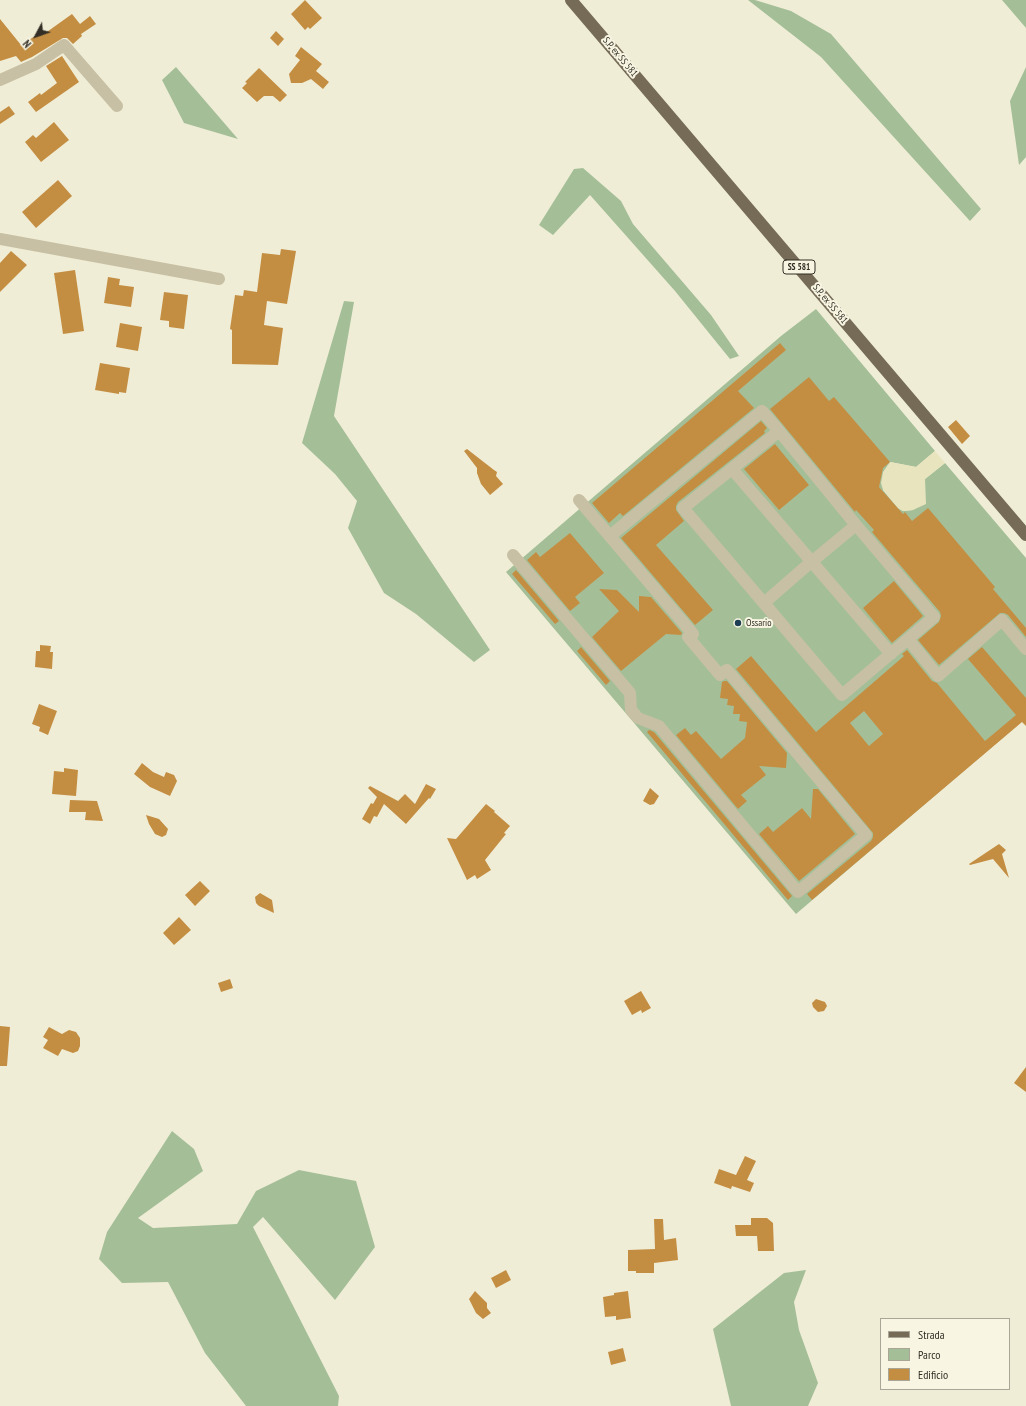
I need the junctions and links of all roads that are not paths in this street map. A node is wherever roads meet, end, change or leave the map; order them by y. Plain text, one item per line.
1 (571, 0) edge
2 (0, 80) edge
3 (117, 106) dead end
4 (0, 239) edge
5 (219, 279) dead end
6 (779, 431) junction
7 (732, 469) junction
8 (579, 500) dead end
9 (856, 525) junction
10 (1026, 535) edge
11 (610, 536) junction
12 (514, 555) dead end
13 (813, 561) junction
14 (764, 603) junction
15 (908, 639) junction
16 (1026, 649) edge
17 (891, 654) junction

1 - 10 main road, S.P. ex SS 581 / SS 581
2 - 3 street
4 - 5 street
6 - 7 street
6 - 9 street
6 - 11 street
7 - 13 street
7 - 14 street
8 - 11 street
9 - 13 street
9 - 15 street
11 - 12 street
13 - 14 street
13 - 17 street
14 - 17 street
15 - 16 street
15 - 17 street

